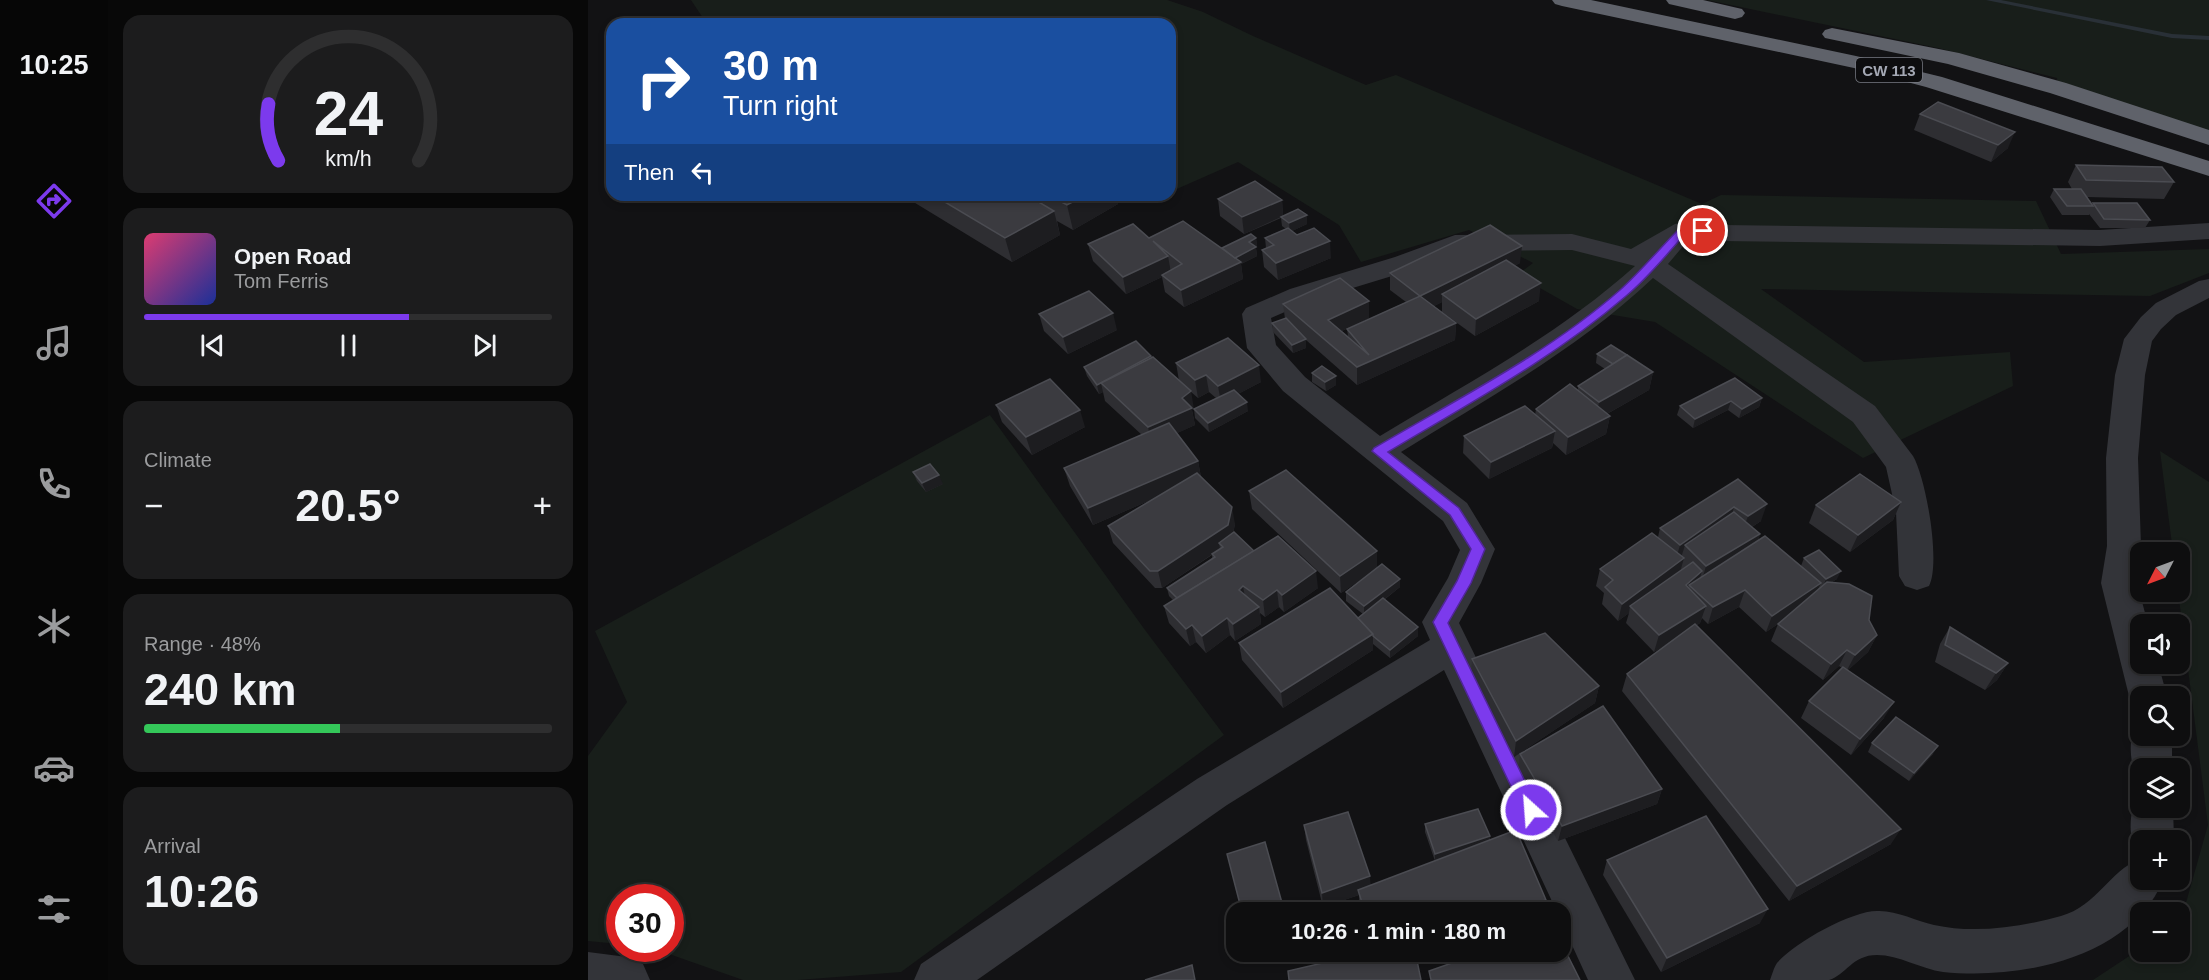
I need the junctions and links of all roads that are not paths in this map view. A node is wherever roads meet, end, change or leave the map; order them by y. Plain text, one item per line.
1 (1562, 0) edge
2 (1676, 0) edge
3 (1754, 17) dead end
4 (1809, 29) dead end
5 (2209, 138) edge
6 (2209, 170) edge
7 (1684, 230) junction
8 (2209, 231) edge
9 (1652, 265) junction
10 (2209, 287) edge
11 (1379, 451) junction
12 (1917, 576) dead end
13 (1452, 646) junction
14 (2145, 686) edge
15 (2131, 890) edge
16 (588, 975) edge
17 (627, 980) edge
18 (937, 980) edge
19 (1612, 980) edge
20 (1792, 980) edge

1 - 6 highway, CW 113
2 - 3 highway
4 - 5 highway
7 - 8 street
7 - 9 street
7 - 11 street
9 - 11 street
9 - 12 street
10 - 14 street
11 - 13 street
13 - 18 street
13 - 19 street
15 - 20 street
16 - 17 street

